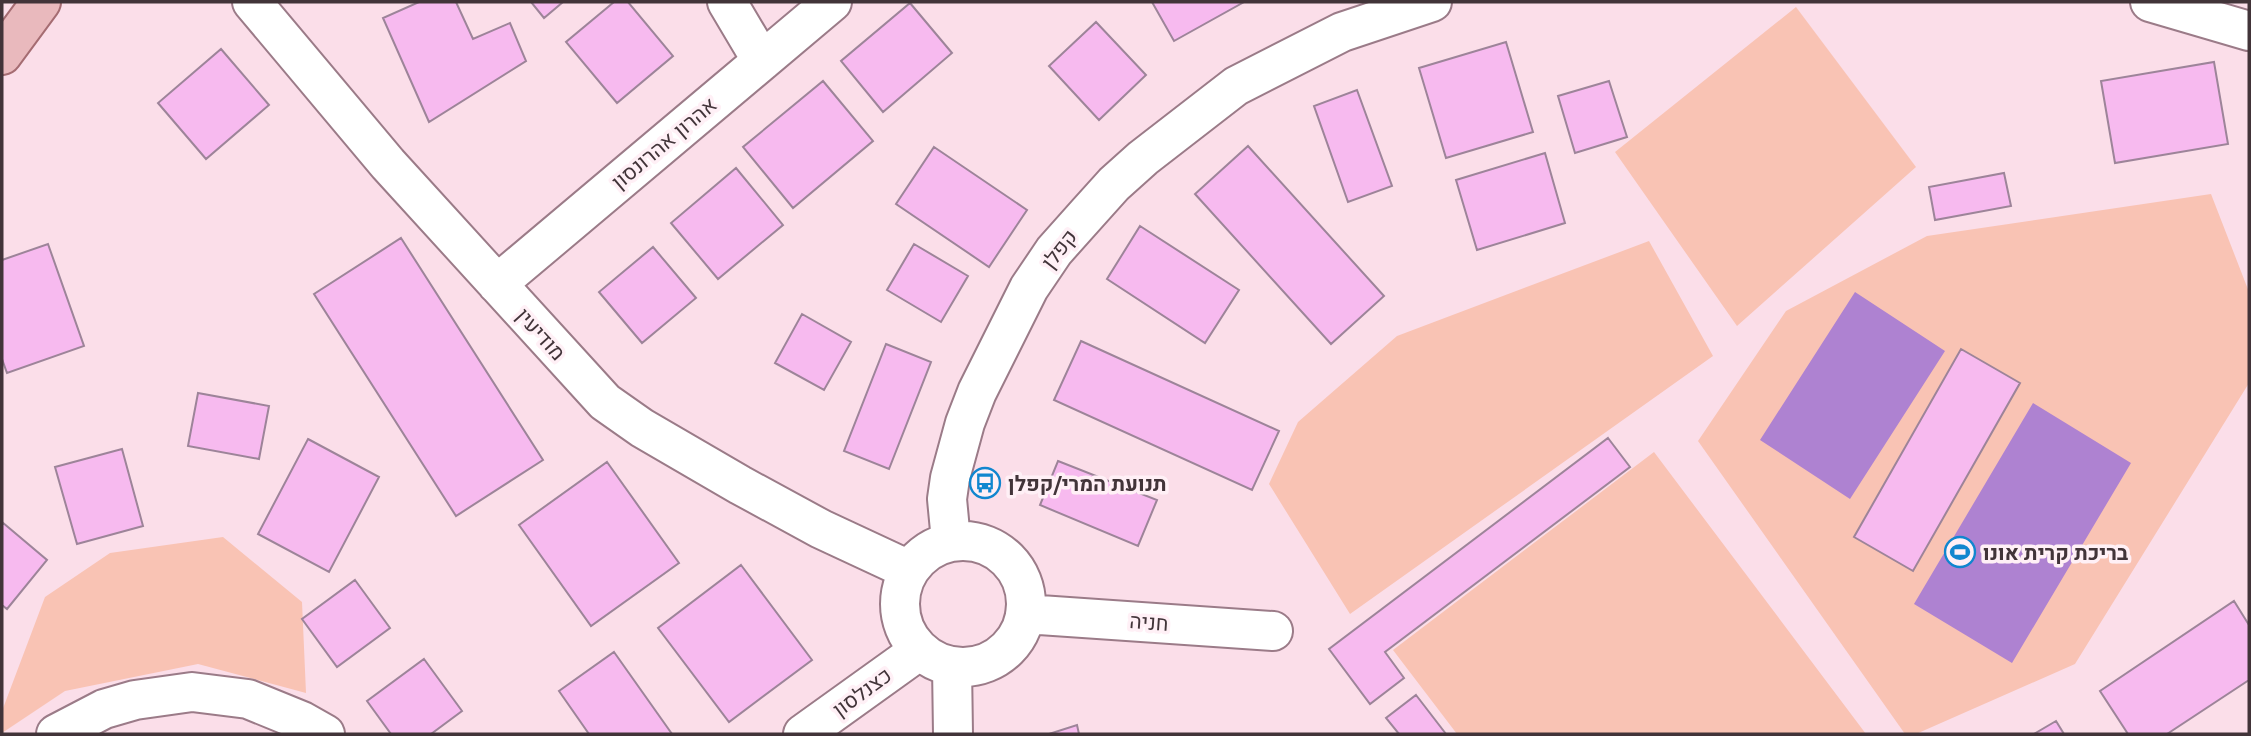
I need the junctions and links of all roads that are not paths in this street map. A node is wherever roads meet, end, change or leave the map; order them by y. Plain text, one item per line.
1 (41, 2) edge
2 (252, 2) edge
3 (727, 2) edge
4 (832, 2) edge
5 (1432, 2) edge
6 (2150, 2) edge
7 (2249, 31) edge
8 (2, 55) edge
9 (762, 61) junction
10 (497, 284) junction
11 (951, 541) junction
12 (909, 570) junction
13 (1025, 614) junction
14 (1273, 631) dead end
15 (936, 658) junction
16 (56, 734) edge
17 (326, 734) edge
18 (803, 734) edge
19 (953, 734) edge

1 - 8 main road
2 - 10 street, מודיעין
3 - 9 street
4 - 9 street, אהרון אהרונסון
5 - 11 street, קפלן
6 - 7 street
9 - 10 street, אהרון אהרונסון
10 - 12 street, מודיעין
11 - 12 street
11 - 13 street
12 - 15 street
13 - 14 street, חניה
13 - 15 street
15 - 18 street, כצנלסון
15 - 19 street
16 - 17 street

